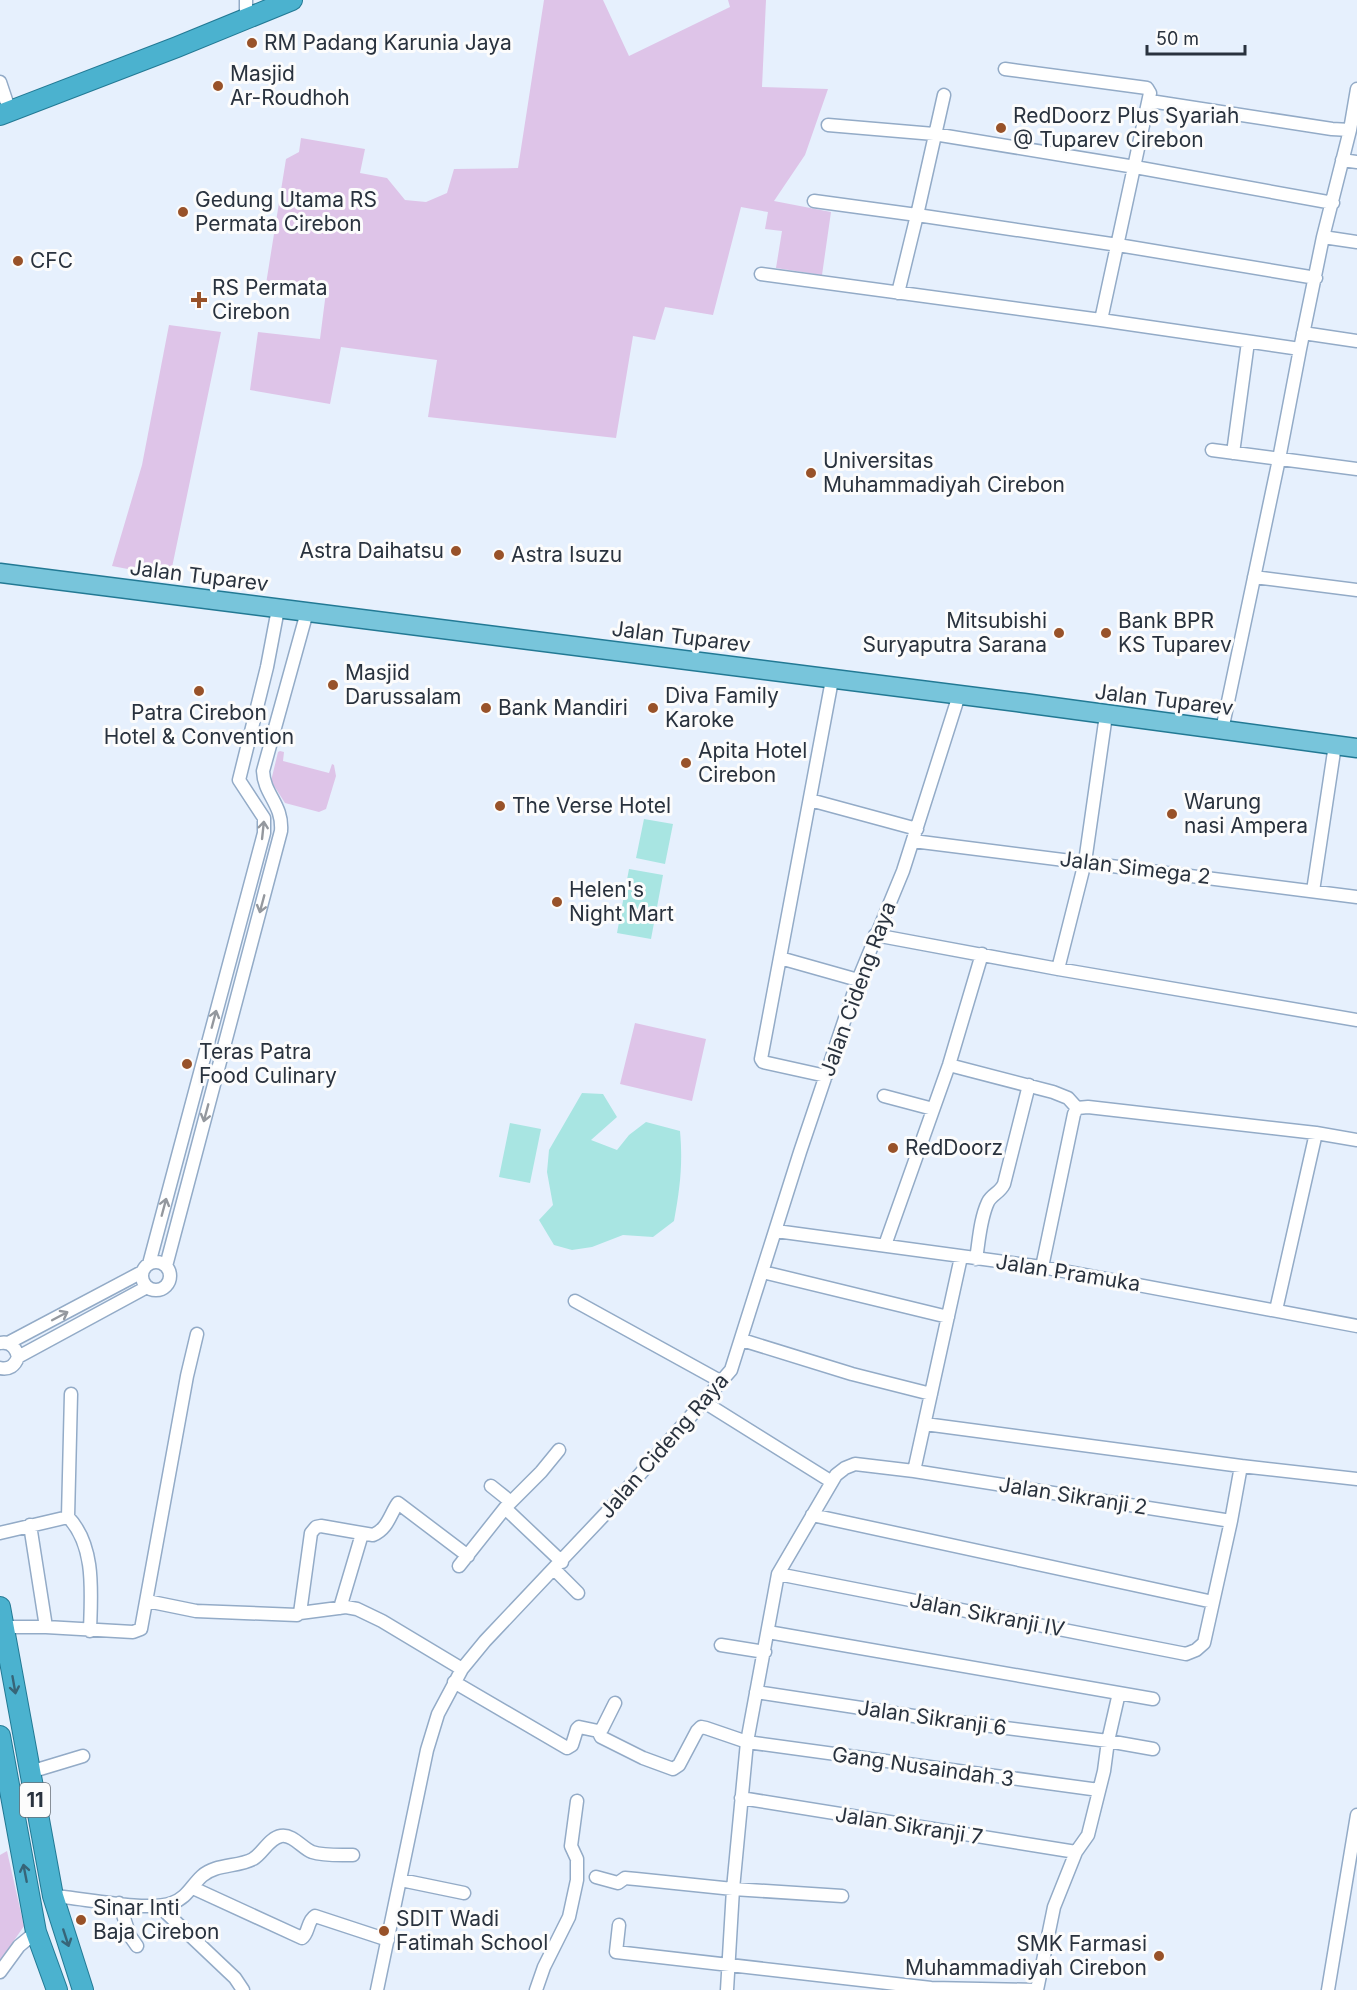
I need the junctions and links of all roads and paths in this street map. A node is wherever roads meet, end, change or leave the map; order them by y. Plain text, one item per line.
1 (292, 0) edge
2 (246, 9) edge
3 (1005, 69) dead end
4 (0, 82) edge
5 (1357, 89) edge
6 (944, 95) dead end
7 (1150, 101) junction
8 (5, 113) edge
9 (828, 125) dead end
10 (1350, 130) junction
11 (934, 134) junction
12 (1342, 160) junction
13 (1357, 162) edge
14 (1135, 167) junction
15 (814, 201) dead end
16 (1333, 204) junction
17 (917, 215) junction
18 (1323, 237) junction
19 (1357, 242) edge
20 (1118, 245) junction
21 (761, 274) dead end
22 (1316, 278) junction
23 (898, 293) junction
24 (1101, 320) junction
25 (1303, 333) junction
26 (1357, 340) edge
27 (1248, 342) junction
28 (1300, 349) junction
29 (1212, 450) dead end
30 (1233, 453) junction
31 (1279, 459) junction
32 (1357, 469) edge
33 (0, 573) edge
34 (1254, 578) junction
35 (1357, 590) edge
36 (278, 609) junction
37 (307, 612) junction
38 (832, 680) junction
39 (959, 695) junction
40 (1106, 715) junction
41 (1222, 730) junction
42 (1335, 745) junction
43 (1357, 748) edge
44 (810, 800) junction
45 (915, 835) junction
46 (1085, 862) junction
47 (1313, 891) junction
48 (1357, 897) edge
49 (875, 935) junction
50 (236, 937) junction
51 (252, 942) junction
52 (982, 954) junction
53 (231, 957) junction
54 (780, 958) junction
55 (246, 962) junction
56 (1058, 969) junction
57 (858, 980) junction
58 (1357, 1020) edge
59 (949, 1065) junction
60 (825, 1076) junction
61 (1029, 1085) junction
62 (884, 1096) dead end
63 (1077, 1108) junction
64 (933, 1109) junction
65 (1316, 1133) junction
66 (1357, 1140) edge
67 (776, 1231) junction
68 (885, 1245) junction
69 (961, 1257) junction
70 (976, 1259) junction
71 (166, 1266) junction
72 (1042, 1267) junction
73 (146, 1268) junction
74 (763, 1272) junction
75 (147, 1287) junction
76 (575, 1302) dead end
77 (1276, 1310) junction
78 (948, 1317) junction
79 (1357, 1326) edge
80 (197, 1334) dead end
81 (742, 1340) junction
82 (4, 1343) edge
83 (18, 1356) junction
84 (0, 1368) edge
85 (722, 1382) junction
86 (71, 1394) dead end
87 (931, 1395) junction
88 (704, 1402) junction
89 (925, 1425) junction
90 (559, 1450) dead end
91 (1241, 1466) junction
92 (914, 1471) junction
93 (1357, 1479) edge
94 (832, 1482) junction
95 (491, 1486) dead end
96 (508, 1505) junction
97 (812, 1515) junction
98 (68, 1518) junction
99 (1231, 1521) junction
100 (30, 1526) junction
101 (0, 1533) edge
102 (362, 1534) junction
103 (468, 1556) junction
104 (558, 1565) junction
105 (459, 1566) dead end
106 (778, 1574) junction
107 (578, 1593) dead end
108 (147, 1601) junction
109 (1213, 1602) junction
110 (0, 1607) edge
111 (340, 1608) junction
112 (300, 1613) junction
113 (4, 1627) junction
114 (46, 1627) junction
115 (90, 1631) junction
116 (768, 1632) junction
117 (721, 1645) dead end
118 (765, 1652) junction
119 (462, 1669) junction
120 (454, 1682) junction
121 (756, 1692) junction
122 (1119, 1692) junction
123 (1153, 1699) dead end
124 (615, 1703) dead end
125 (598, 1731) junction
126 (0, 1736) edge
127 (747, 1742) junction
128 (1108, 1742) junction
129 (1154, 1749) dead end
130 (83, 1756) dead end
131 (30, 1772) junction
132 (4, 1784) edge
133 (1099, 1790) junction
134 (741, 1798) junction
135 (577, 1801) dead end
136 (1357, 1815) edge
137 (1076, 1852) junction
138 (353, 1855) dead end
139 (596, 1877) dead end
140 (401, 1880) junction
141 (193, 1888) junction
142 (733, 1889) junction
143 (464, 1893) dead end
144 (53, 1896) junction
145 (842, 1896) dead end
146 (119, 1903) junction
147 (159, 1905) junction
148 (619, 1925) dead end
149 (36, 1932) junction
150 (388, 1940) junction
151 (137, 1946) dead end
152 (728, 1964) junction
153 (0, 1972) edge
154 (923, 1988) edge
155 (57, 1990) edge
156 (82, 1990) edge
157 (243, 1990) edge
158 (377, 1990) edge
159 (536, 1990) edge
160 (727, 1990) edge
161 (1037, 1990) edge
162 (1328, 1990) edge

1 - 2 highway
2 - 8 highway
3 - 7 street
4 - 8 street
5 - 10 street
6 - 11 street
7 - 10 street
7 - 14 street
9 - 11 street
10 - 12 street
11 - 14 street
11 - 17 street
12 - 13 street
12 - 16 street
14 - 16 street
14 - 20 street
15 - 17 street
16 - 18 street
17 - 20 street
17 - 23 street
18 - 19 street
18 - 22 street
20 - 22 street
20 - 24 street
21 - 23 street
22 - 25 street
23 - 24 street
24 - 27 street
25 - 26 street
25 - 28 street
27 - 28 street
27 - 30 street
28 - 31 street
29 - 30 street
30 - 31 street
31 - 32 street
31 - 34 street
33 - 36 main road, Jalan Tuparev
34 - 35 street
34 - 41 street
36 - 37 main road, Jalan Tuparev
50 -> 36 street
37 - 38 main road, Jalan Tuparev
37 -> 51 street
38 - 39 main road, Jalan Tuparev
38 - 44 street
39 - 40 main road, Jalan Tuparev
39 - 45 street, Jalan Cideng Raya
40 - 41 main road, Jalan Tuparev
40 - 46 street
41 - 42 main road, Jalan Tuparev
42 - 43 main road, Jalan Tuparev
42 - 47 street
44 - 45 street, Jalan Simega 2
44 - 54 street
45 - 46 street, Jalan Simega 2
45 - 49 street, Jalan Cideng Raya
46 - 47 street, Jalan Simega 2
46 - 56 street
47 - 48 street, Jalan Simega 2
49 - 52 street
49 - 57 street, Jalan Cideng Raya
50 - 51 street
50 - 53 street
51 - 55 street
52 - 56 street
52 - 59 street
53 - 55 street
73 -> 53 street
54 - 57 street
54 - 60 street
55 -> 71 street
56 - 58 street
57 - 60 street, Jalan Cideng Raya
59 - 61 street
59 - 64 street
60 - 67 street, Jalan Cideng Raya
61 - 63 street
61 - 70 street
62 - 64 street
63 - 65 street
63 - 72 street
64 - 68 street
65 - 66 street
65 - 77 street
67 - 68 street, Jalan Pramuka
67 - 74 street, Jalan Cideng Raya
68 - 69 street, Jalan Pramuka
69 - 70 street, Jalan Pramuka
69 - 78 street
70 - 72 street, Jalan Pramuka
71 - 73 street
71 - 75 street
72 - 77 street, Jalan Pramuka
73 - 75 street
82 -> 73 street
74 - 78 street
74 - 81 street, Jalan Cideng Raya
75 - 83 street
76 - 85 street
77 - 79 street, Jalan Pramuka
78 - 87 street
80 - 108 street
81 - 85 street, Jalan Cideng Raya
81 - 87 street
82 - 83 street
83 - 84 street
85 - 88 street, Jalan Cideng Raya
86 - 98 street
87 - 89 street
88 - 94 street
88 - 104 street, Jalan Cideng Raya
89 - 91 street
89 - 92 street
90 - 96 street
91 - 93 street
91 - 99 street
92 - 94 street, Jalan Sikranji 2
92 - 99 street, Jalan Sikranji 2
94 - 97 street
95 - 96 street
96 - 103 street
96 - 104 street
97 - 106 street
97 - 109 street
98 - 100 street
98 - 115 street
99 - 109 street
100 - 101 street
100 - 114 street
102 - 103 street
102 - 111 street
102 - 112 street
103 - 105 street
104 - 107 street
104 - 119 street, Jalan Cideng Raya
106 - 109 street, Jalan Sikranji IV
106 - 116 street
108 - 112 street
108 - 115 street
110 - 113 highway, 11
111 - 112 street
111 - 119 street
113 - 114 street
113 -> 131 highway, 11
114 - 115 street
116 - 118 street
116 - 122 street
117 - 118 street
118 - 121 street
119 - 120 street, Jalan Cideng Raya
120 - 125 street
120 - 140 street, Jalan Cideng Raya
121 - 127 street
121 - 128 street, Jalan Sikranji 6
122 - 123 street
122 - 128 street
124 - 125 street
125 - 127 street, Gang Nusaindah 3
126 - 132 highway, 11
127 - 133 street, Gang Nusaindah 3
127 - 134 street
128 - 129 street, Jalan Sikranji 6
128 - 133 street
130 - 131 street
131 - 144 highway, 11
149 -> 132 highway, 11
133 - 137 street
134 - 137 street, Jalan Sikranji 7
134 - 142 street
135 - 159 street
136 - 162 street
137 - 161 street
138 - 141 street
139 - 142 street
140 - 143 street
140 - 150 street, Jalan Cideng Raya
141 - 147 street
141 - 150 street
142 - 145 street
142 - 152 street
144 - 146 street
144 -> 156 highway, 11
146 - 147 street
146 - 151 street
147 - 157 street
148 - 152 street
149 - 153 street
149 - 155 highway, 11
150 - 158 street, Jalan Cideng Raya
152 - 154 street
152 - 160 street
154 - 161 street

